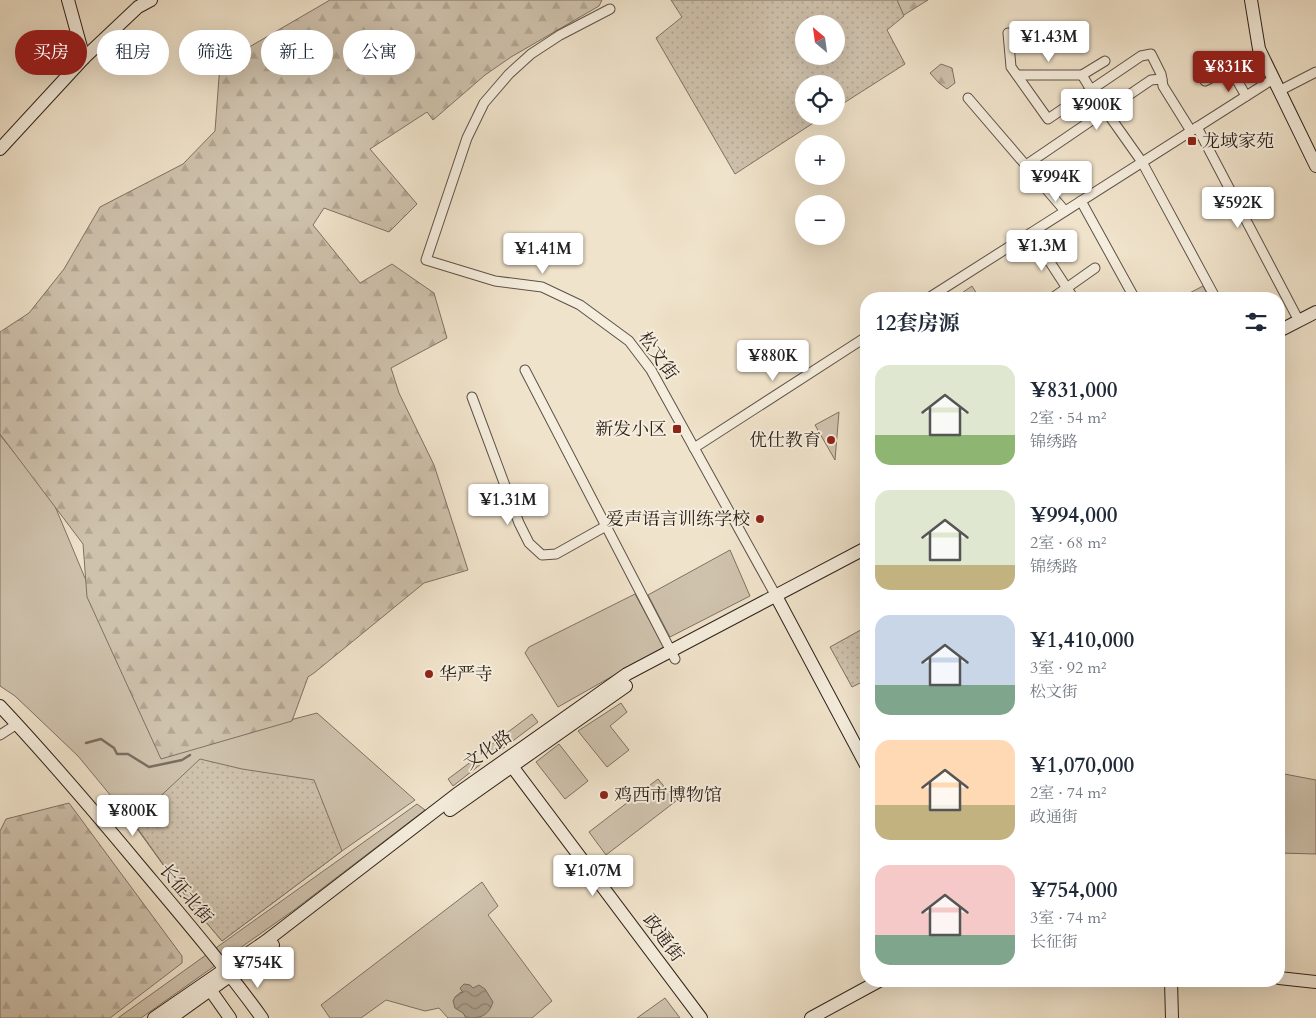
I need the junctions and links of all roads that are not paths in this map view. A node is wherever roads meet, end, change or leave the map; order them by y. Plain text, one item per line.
1 (68, 0) edge
2 (151, 0) edge
3 (1251, 0) edge
4 (610, 9) dead end
5 (76, 30) edge
6 (1008, 34) dead end
7 (87, 55) edge
8 (1105, 61) dead end
9 (1316, 72) edge
10 (68, 75) edge
11 (1017, 75) junction
12 (1082, 75) junction
13 (1162, 79) junction
14 (1273, 79) junction
15 (1205, 81) dead end
16 (1091, 90) junction
17 (1280, 92) junction
18 (1246, 96) junction
19 (968, 98) dead end
20 (1194, 129) junction
21 (0, 149) edge
22 (1315, 161) edge
23 (1142, 162) junction
24 (1026, 165) junction
25 (1081, 200) junction
26 (1065, 211) junction
27 (1031, 232) junction
28 (1095, 268) dead end
29 (1067, 288) junction
30 (938, 292) edge
31 (1061, 292) edge
32 (1070, 292) edge
33 (1132, 292) edge
34 (1212, 292) edge
35 (1283, 292) edge
36 (1285, 295) edge
37 (1316, 312) edge
38 (1299, 321) junction
39 (1316, 322) edge
40 (1285, 328) edge
41 (1285, 338) edge
42 (860, 341) edge
43 (525, 370) dead end
44 (472, 397) dead end
45 (694, 448) junction
46 (606, 526) junction
47 (860, 552) edge
48 (860, 561) edge
49 (778, 600) junction
50 (673, 655) junction
51 (0, 706) edge
52 (17, 724) junction
53 (0, 735) edge
54 (860, 754) edge
55 (510, 762) junction
56 (229, 973) junction
57 (1285, 979) edge
58 (1316, 982) edge
59 (868, 987) edge
60 (1171, 987) edge
61 (211, 991) junction
62 (154, 1018) edge
63 (172, 1018) edge
64 (230, 1018) edge
65 (262, 1018) edge
66 (701, 1018) edge
67 (811, 1018) edge
68 (1172, 1018) edge

1 - 5 main road
2 - 7 main road
3 - 14 main road
4 - 45 street, 松文街
6 - 11 street
8 - 12 street
9 - 17 street
10 - 21 main road
11 - 12 street
11 - 16 street
12 - 16 street
13 - 16 street
13 - 20 street
13 - 24 street
14 - 17 main road
14 - 18 street
15 - 18 street
16 - 23 street
17 - 22 main road
18 - 20 street
19 - 24 street
20 - 23 street
20 - 35 street
23 - 25 street
23 - 34 street
24 - 26 street
25 - 26 street
25 - 33 street
26 - 27 street
27 - 29 street
27 - 30 street
28 - 29 street
29 - 31 street
29 - 32 street
36 - 38 street
37 - 38 main road
38 - 40 main road
39 - 41 main road
42 - 45 street
43 - 46 street
44 - 46 street
45 - 49 street, 松文街
46 - 50 street
47 - 49 main road, 文化路
48 - 49 main road, 文化路
49 - 50 main road, 文化路
49 - 54 main road, 松文街
50 - 55 main road, 文化路
51 - 52 main road, 长征北街
52 - 53 street
52 - 56 main road, 长征北街
55 - 56 main road, 文化路
55 - 66 main road, 政通街
56 - 61 main road, 文化路
56 - 62 main road, 文化路
56 - 65 main road, 长征北街
57 - 58 main road
59 - 67 main road
60 - 68 main road
61 - 63 main road, 文化路
61 - 64 main road

